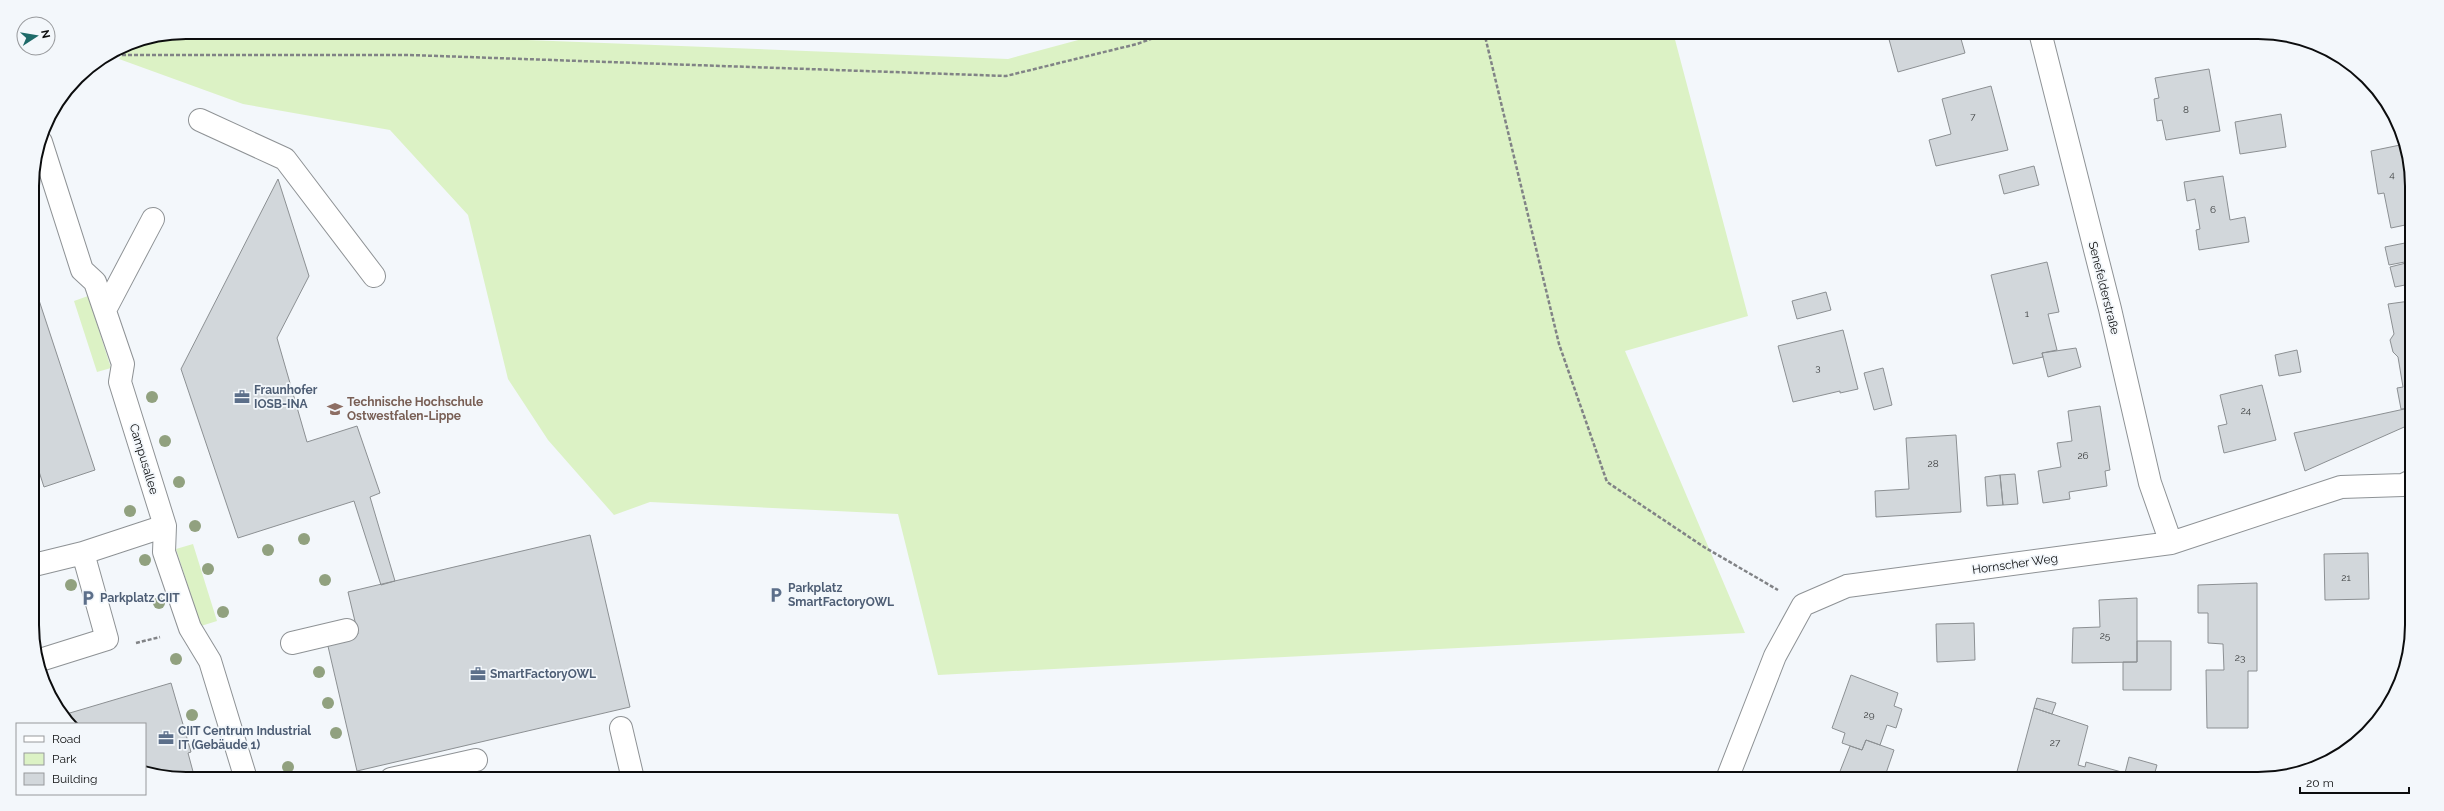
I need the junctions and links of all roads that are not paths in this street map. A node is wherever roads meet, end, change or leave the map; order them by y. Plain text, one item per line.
1 (2042, 39) edge
2 (200, 120) dead end
3 (44, 150) edge
4 (153, 219) dead end
5 (374, 276) dead end
6 (105, 310) junction
7 (2405, 484) edge
8 (165, 526) junction
9 (2171, 543) junction
10 (83, 553) junction
11 (39, 563) edge
12 (348, 630) dead end
13 (292, 643) dead end
14 (43, 659) edge
15 (621, 728) dead end
16 (476, 760) dead end
17 (244, 772) edge
18 (422, 772) edge
19 (631, 772) edge
20 (1730, 772) edge

1 - 9 street, Senefelderstraße
2 - 5 street
3 - 6 street, Campusallee
4 - 6 street
6 - 8 street, Campusallee
7 - 9 street, Hornscher Weg
8 - 10 street
8 - 17 street, Campusallee
9 - 20 street, Hornscher Weg
10 - 11 street
10 - 14 street
12 - 13 street
15 - 19 street
16 - 18 street

